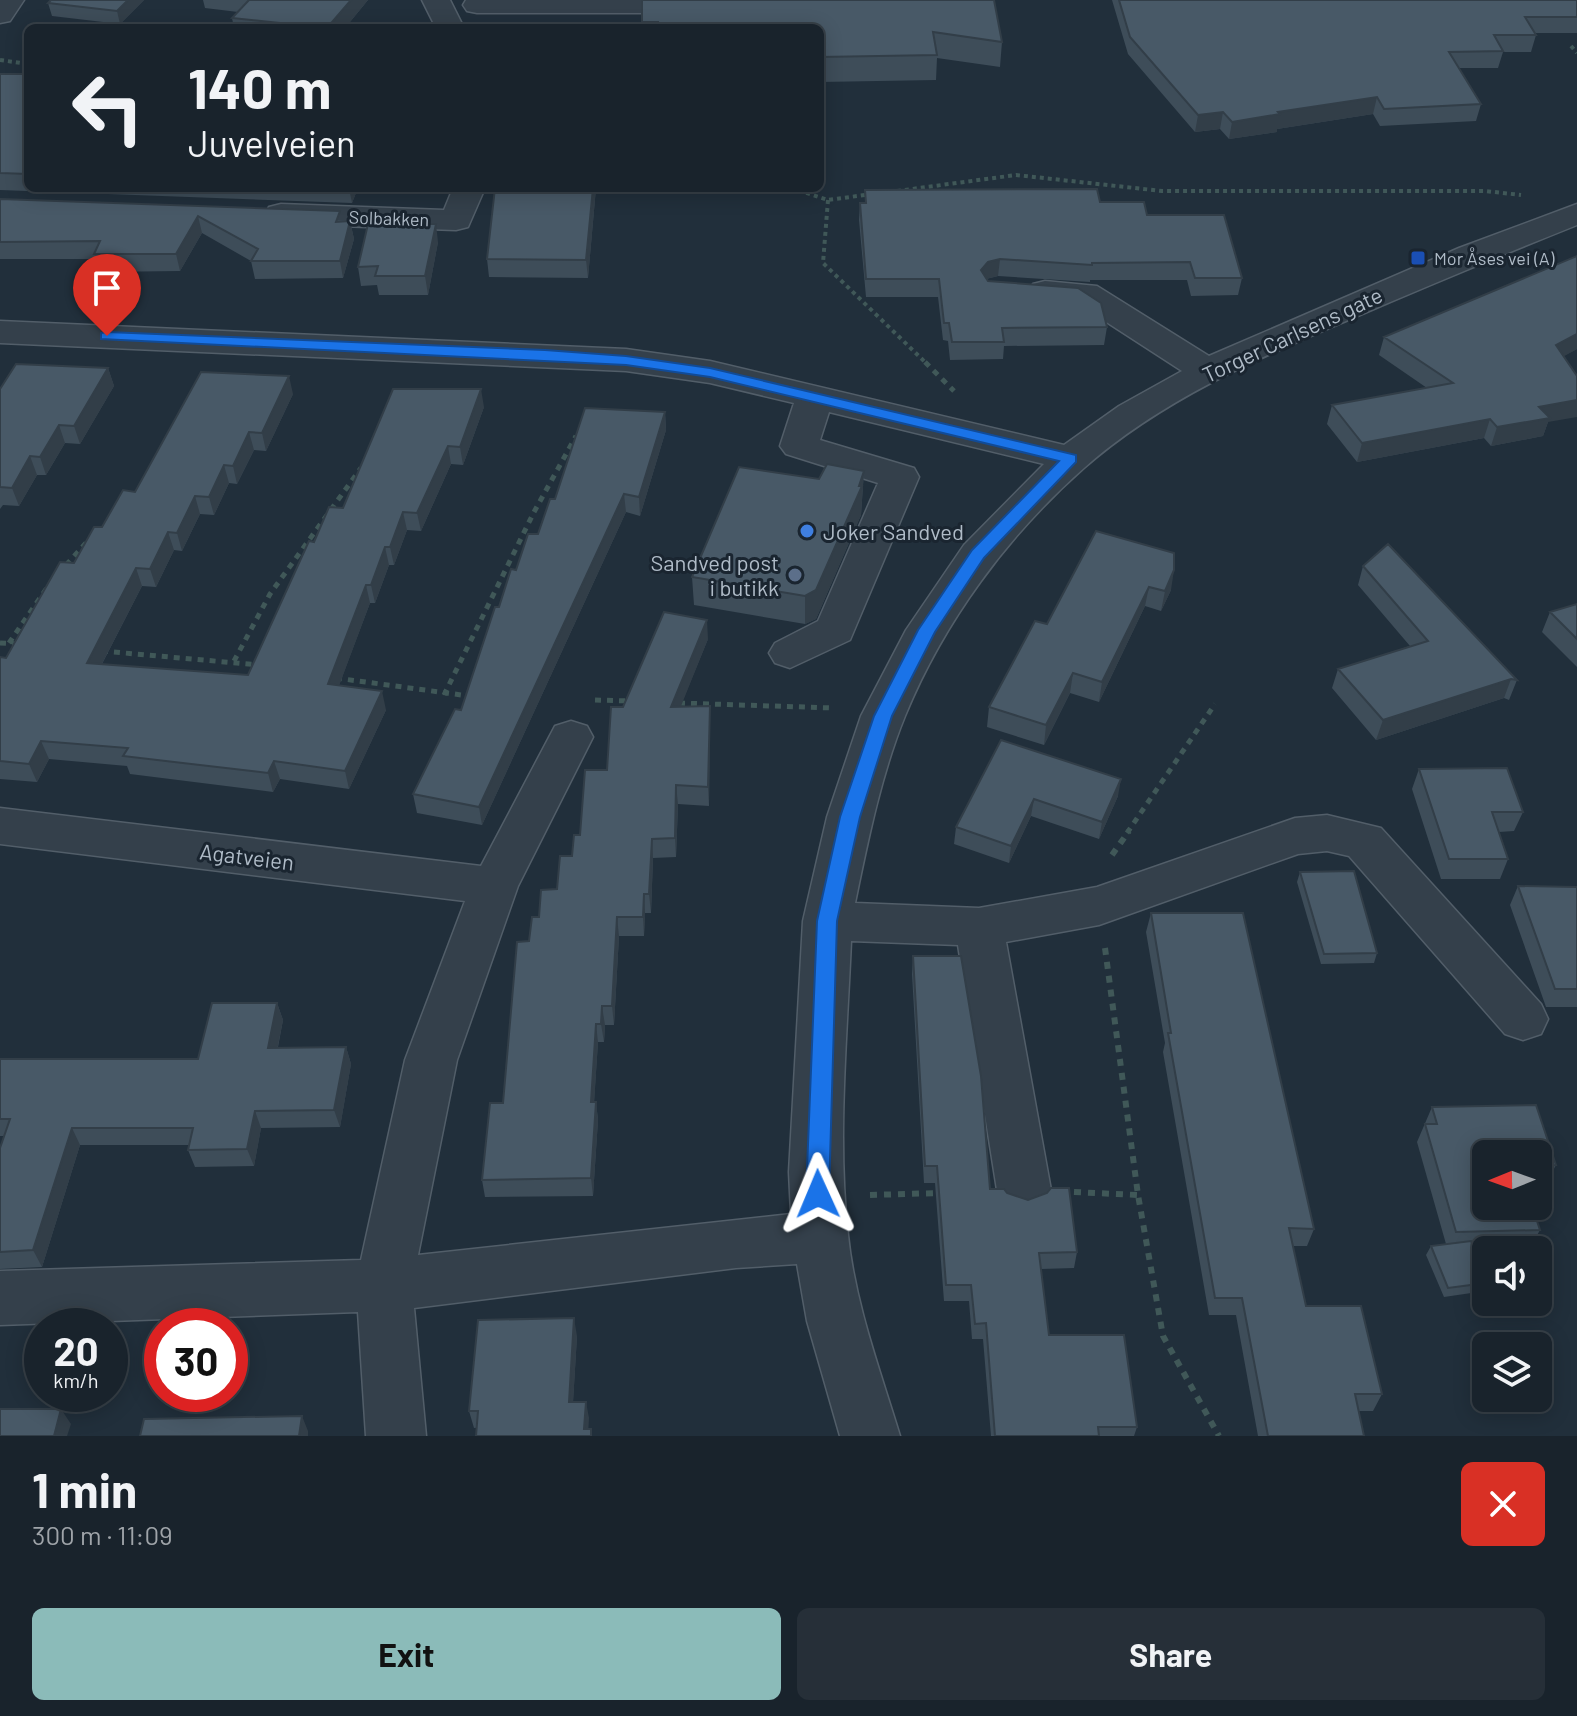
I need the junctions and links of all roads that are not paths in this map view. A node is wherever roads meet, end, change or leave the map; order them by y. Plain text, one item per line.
1 (10, 0) edge
2 (477, 3) edge
3 (701, 5) edge
4 (442, 12) edge
5 (0, 15) edge
6 (467, 192) edge
7 (251, 213) edge
8 (1577, 214) edge
9 (1013, 290) edge
10 (0, 332) edge
11 (1208, 371) junction
12 (815, 397) junction
13 (1057, 473) junction
14 (790, 653) dead end
15 (581, 718) road end
16 (0, 826) edge
17 (494, 886) junction
18 (827, 921) junction
19 (979, 927) junction
20 (1523, 1019) dead end
21 (1024, 1190) dead end
22 (820, 1237) junction
23 (384, 1285) junction
24 (0, 1298) edge
25 (396, 1436) edge
26 (870, 1436) edge

1 - 5 street
2 - 3 street
2 - 4 street
6 - 7 street, Solbakken
8 - 11 street, Torger Carlsens gate
9 - 11 street
10 - 12 street
11 - 13 street, Torger Carlsens gate
12 - 13 street
12 - 14 street
13 - 18 street, Torger Carlsens gate
15 - 17 street
16 - 17 street, Agatveien
17 - 23 street
18 - 19 street
18 - 22 street, Torger Carlsens gate
19 - 20 street
19 - 21 street
22 - 23 street
22 - 26 street, Torger Carlsens gate
23 - 24 street
23 - 25 street

